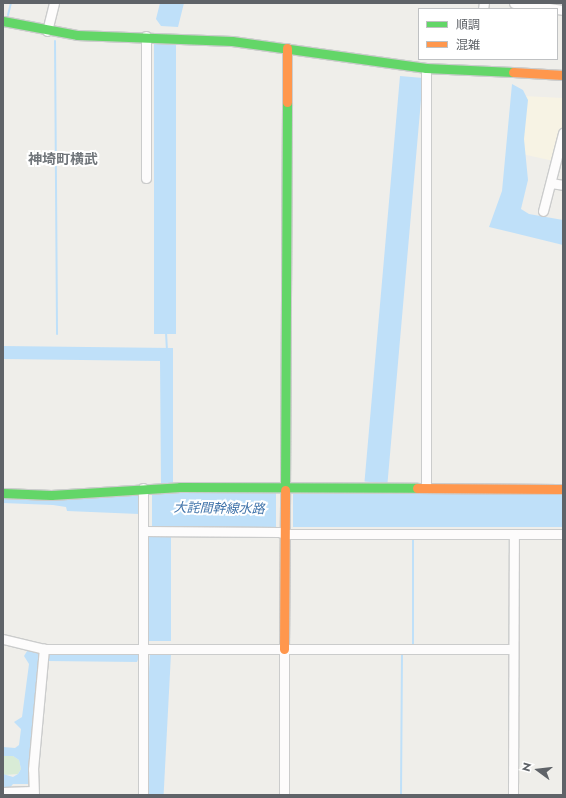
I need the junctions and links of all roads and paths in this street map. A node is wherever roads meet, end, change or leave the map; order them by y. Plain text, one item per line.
1 (54, 3) edge
2 (514, 3) edge
3 (549, 8) edge
4 (3, 21) edge
5 (47, 31) junction
6 (146, 36) junction
7 (287, 48) junction
8 (426, 68) junction
9 (563, 75) edge
10 (563, 133) edge
11 (146, 178) dead end
12 (552, 183) junction
13 (563, 185) edge
14 (543, 211) dead end
15 (143, 488) junction
16 (285, 488) junction
17 (426, 488) junction
18 (563, 488) edge
19 (3, 493) edge
20 (144, 531) junction
21 (285, 534) junction
22 (514, 534) junction
23 (563, 534) edge
24 (3, 639) edge
25 (143, 648) junction
26 (44, 649) junction
27 (284, 649) junction
28 (513, 649) junction
29 (3, 792) edge
30 (33, 793) edge
31 (143, 795) edge
32 (284, 795) edge
33 (513, 795) edge

1 - 5 street
2 - 3 street
4 - 5 street
5 - 6 street
6 - 7 street
6 - 11 street
7 - 8 street
7 - 16 street
8 - 9 street
8 - 17 street
10 - 12 street
12 - 13 street
12 - 14 street
15 - 16 street
15 - 19 street
15 - 20 street
16 - 17 street
16 - 21 street
17 - 18 street
20 - 21 street
20 - 25 street
21 - 22 street
21 - 27 street
22 - 23 street
22 - 28 street
24 - 26 street
25 - 26 street
25 - 27 street
25 - 31 street
26 - 30 street
27 - 28 street
27 - 32 street
28 - 33 street
29 - 30 street

